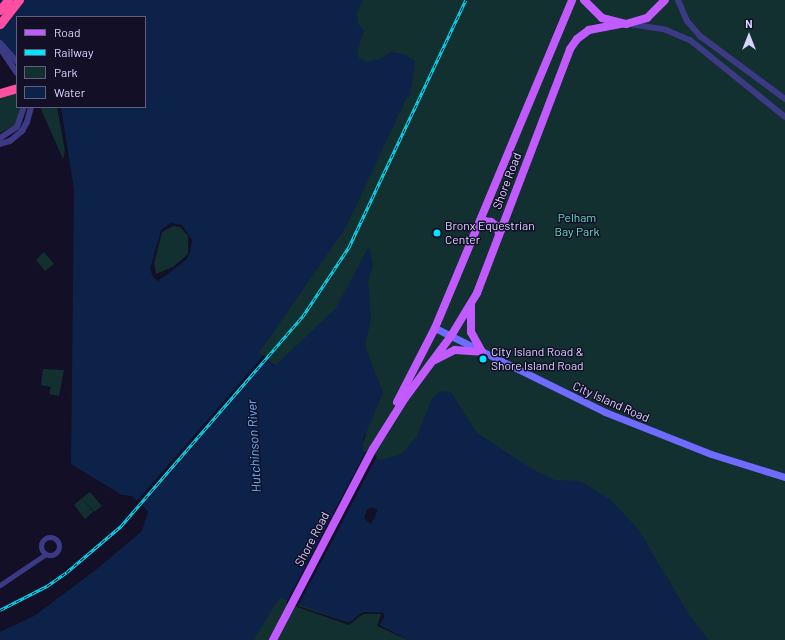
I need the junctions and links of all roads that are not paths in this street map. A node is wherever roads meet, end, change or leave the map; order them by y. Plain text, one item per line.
1 (8, 0) edge
2 (19, 0) edge
3 (572, 0) edge
4 (584, 0) edge
5 (665, 0) edge
6 (678, 0) edge
7 (0, 10) edge
8 (0, 24) edge
9 (624, 24) junction
10 (0, 43) edge
11 (0, 48) edge
12 (16, 61) edge
13 (16, 72) edge
14 (16, 88) edge
15 (0, 93) edge
16 (785, 99) edge
17 (24, 108) edge
18 (30, 108) edge
19 (785, 117) edge
20 (0, 138) edge
21 (0, 144) edge
22 (477, 227) junction
23 (499, 236) junction
24 (472, 302) junction
25 (435, 328) junction
26 (451, 336) junction
27 (482, 352) junction
28 (431, 363) junction
29 (373, 449) junction
30 (785, 477) edge
31 (46, 554) dead end
32 (0, 585) edge
33 (273, 640) edge

1 - 7 highway
2 - 8 highway
3 - 22 main road, Shore Road
4 - 9 main road
5 - 9 main road, Shore Road
6 - 16 street
9 - 19 street
9 - 23 main road, Shore Road
10 - 12 street
11 - 13 street
14 - 15 highway
17 - 20 street
18 - 21 street
22 - 23 main road
22 - 25 main road, Shore Road
23 - 24 main road, Shore Road
24 - 26 main road, Shore Road
24 - 27 main road
25 - 26 main road, City Island Road
25 - 29 main road, Shore Road
26 - 27 main road, City Island Road
26 - 28 main road, Shore Road
27 - 28 main road
27 - 30 main road, City Island Road
28 - 29 main road, Shore Road
29 - 33 main road, Shore Road
31 - 32 street

